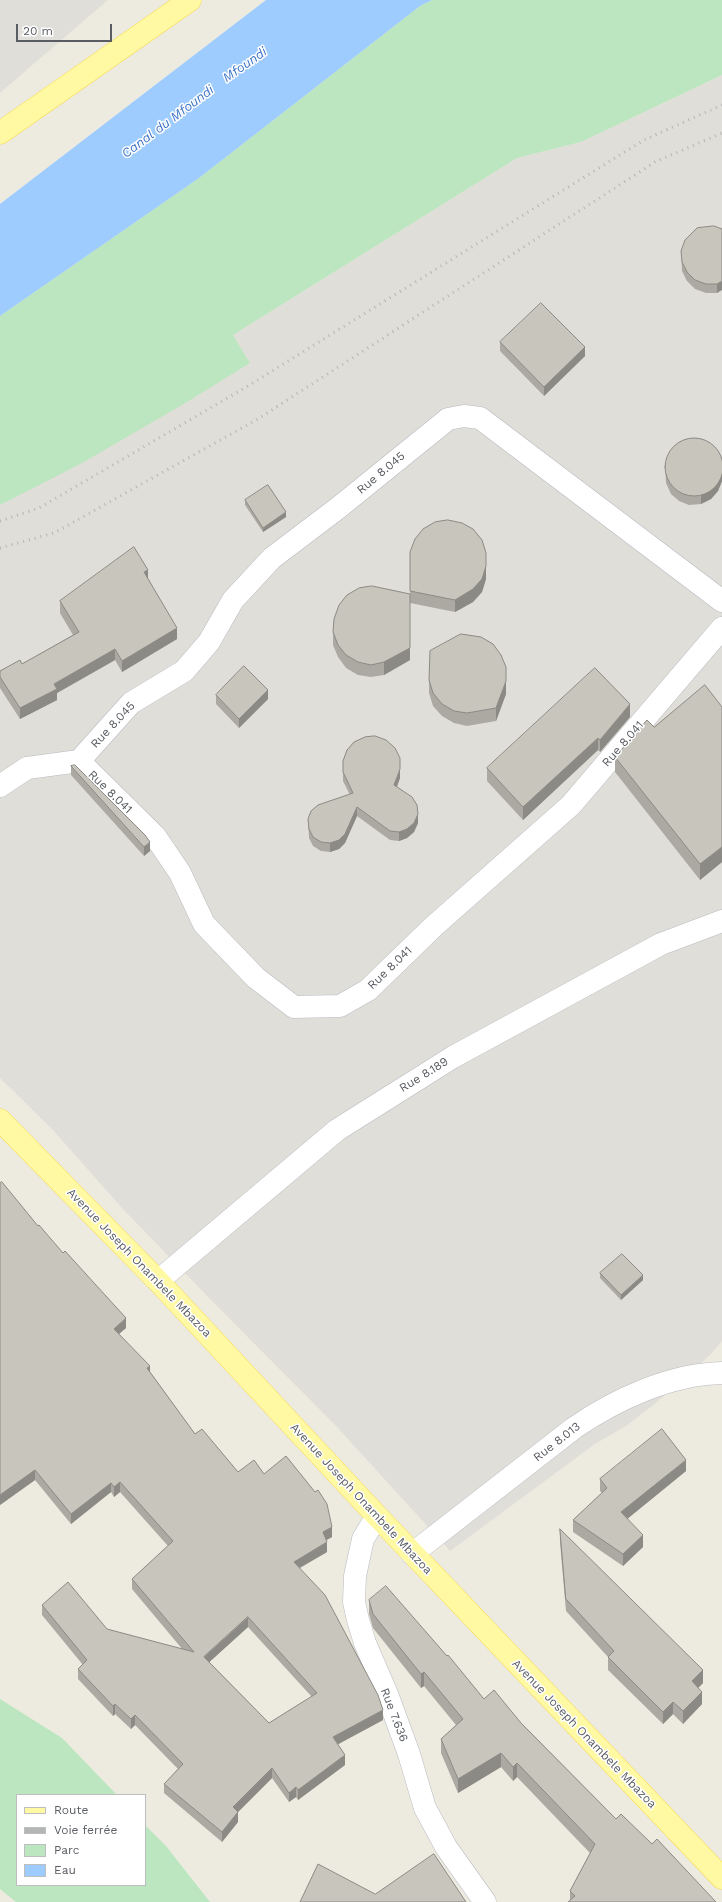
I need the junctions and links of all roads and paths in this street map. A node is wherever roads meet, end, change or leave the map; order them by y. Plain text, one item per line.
1 (190, 0) edge
2 (0, 132) edge
3 (722, 601) edge
4 (722, 628) edge
5 (79, 761) junction
6 (0, 786) edge
7 (722, 921) edge
8 (0, 1120) edge
9 (158, 1281) junction
10 (722, 1373) edge
11 (377, 1516) junction
12 (412, 1554) junction
13 (722, 1878) edge
14 (486, 1902) edge

1 - 2 main road
3 - 5 street, Rue 8.045
4 - 5 street, Rue 8.041
5 - 6 street, Rue 8.041
7 - 9 street, Rue 8.189
8 - 9 main road, Avenue Joseph Onambele Mbazoa
9 - 11 main road, Avenue Joseph Onambele Mbazoa
10 - 12 street, Rue 8.013
11 - 12 main road, Avenue Joseph Onambele Mbazoa
11 - 14 street, Rue 7.636
12 - 13 main road, Avenue Joseph Onambele Mbazoa

